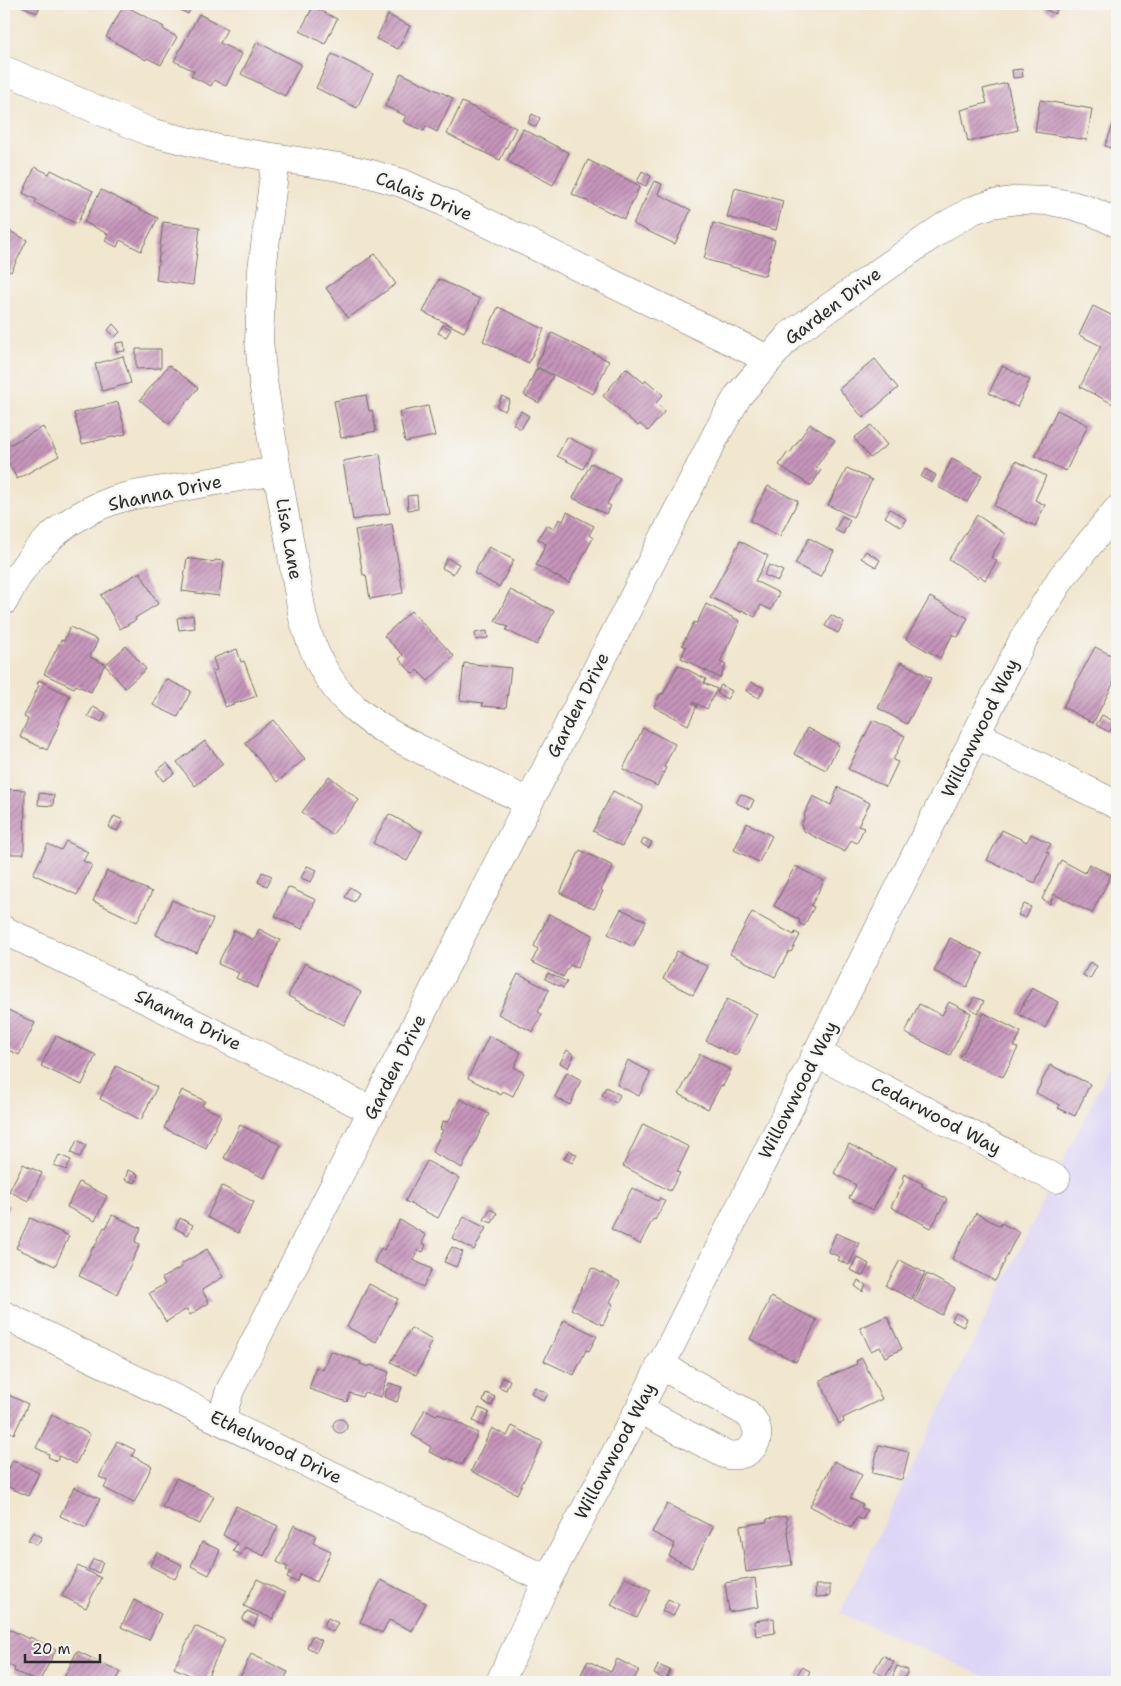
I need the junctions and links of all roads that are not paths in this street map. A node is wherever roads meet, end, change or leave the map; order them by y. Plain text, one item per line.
1 (4, 70) edge
2 (276, 158) junction
3 (1117, 224) edge
4 (768, 360) junction
5 (277, 471) junction
6 (1117, 510) edge
7 (4, 601) edge
8 (977, 735) junction
9 (529, 802) junction
10 (1117, 805) edge
11 (4, 930) edge
12 (816, 1053) junction
13 (373, 1111) junction
14 (1056, 1179) dead end
15 (4, 1314) edge
16 (660, 1365) junction
17 (639, 1409) junction
18 (221, 1420) junction
19 (548, 1579) junction
20 (500, 1682) edge

1 - 2 street, Calais Drive
2 - 4 street, Calais Drive
2 - 5 street, Lisa Lane
3 - 4 street, Garden Drive
4 - 9 street, Garden Drive
5 - 7 street, Shanna Drive
5 - 9 street, Lisa Lane
6 - 8 street, Willowwood Way
8 - 10 street
8 - 12 street, Willowwood Way
9 - 13 street, Garden Drive
11 - 13 street, Shanna Drive
12 - 14 street, Cedarwood Way
12 - 16 street, Willowwood Way
13 - 18 street, Garden Drive
15 - 18 street, Ethelwood Drive
16 - 17 street, Willowwood Way
16 - 17 street
17 - 19 street, Willowwood Way
18 - 19 street, Ethelwood Drive
19 - 20 street, Willowwood Way

